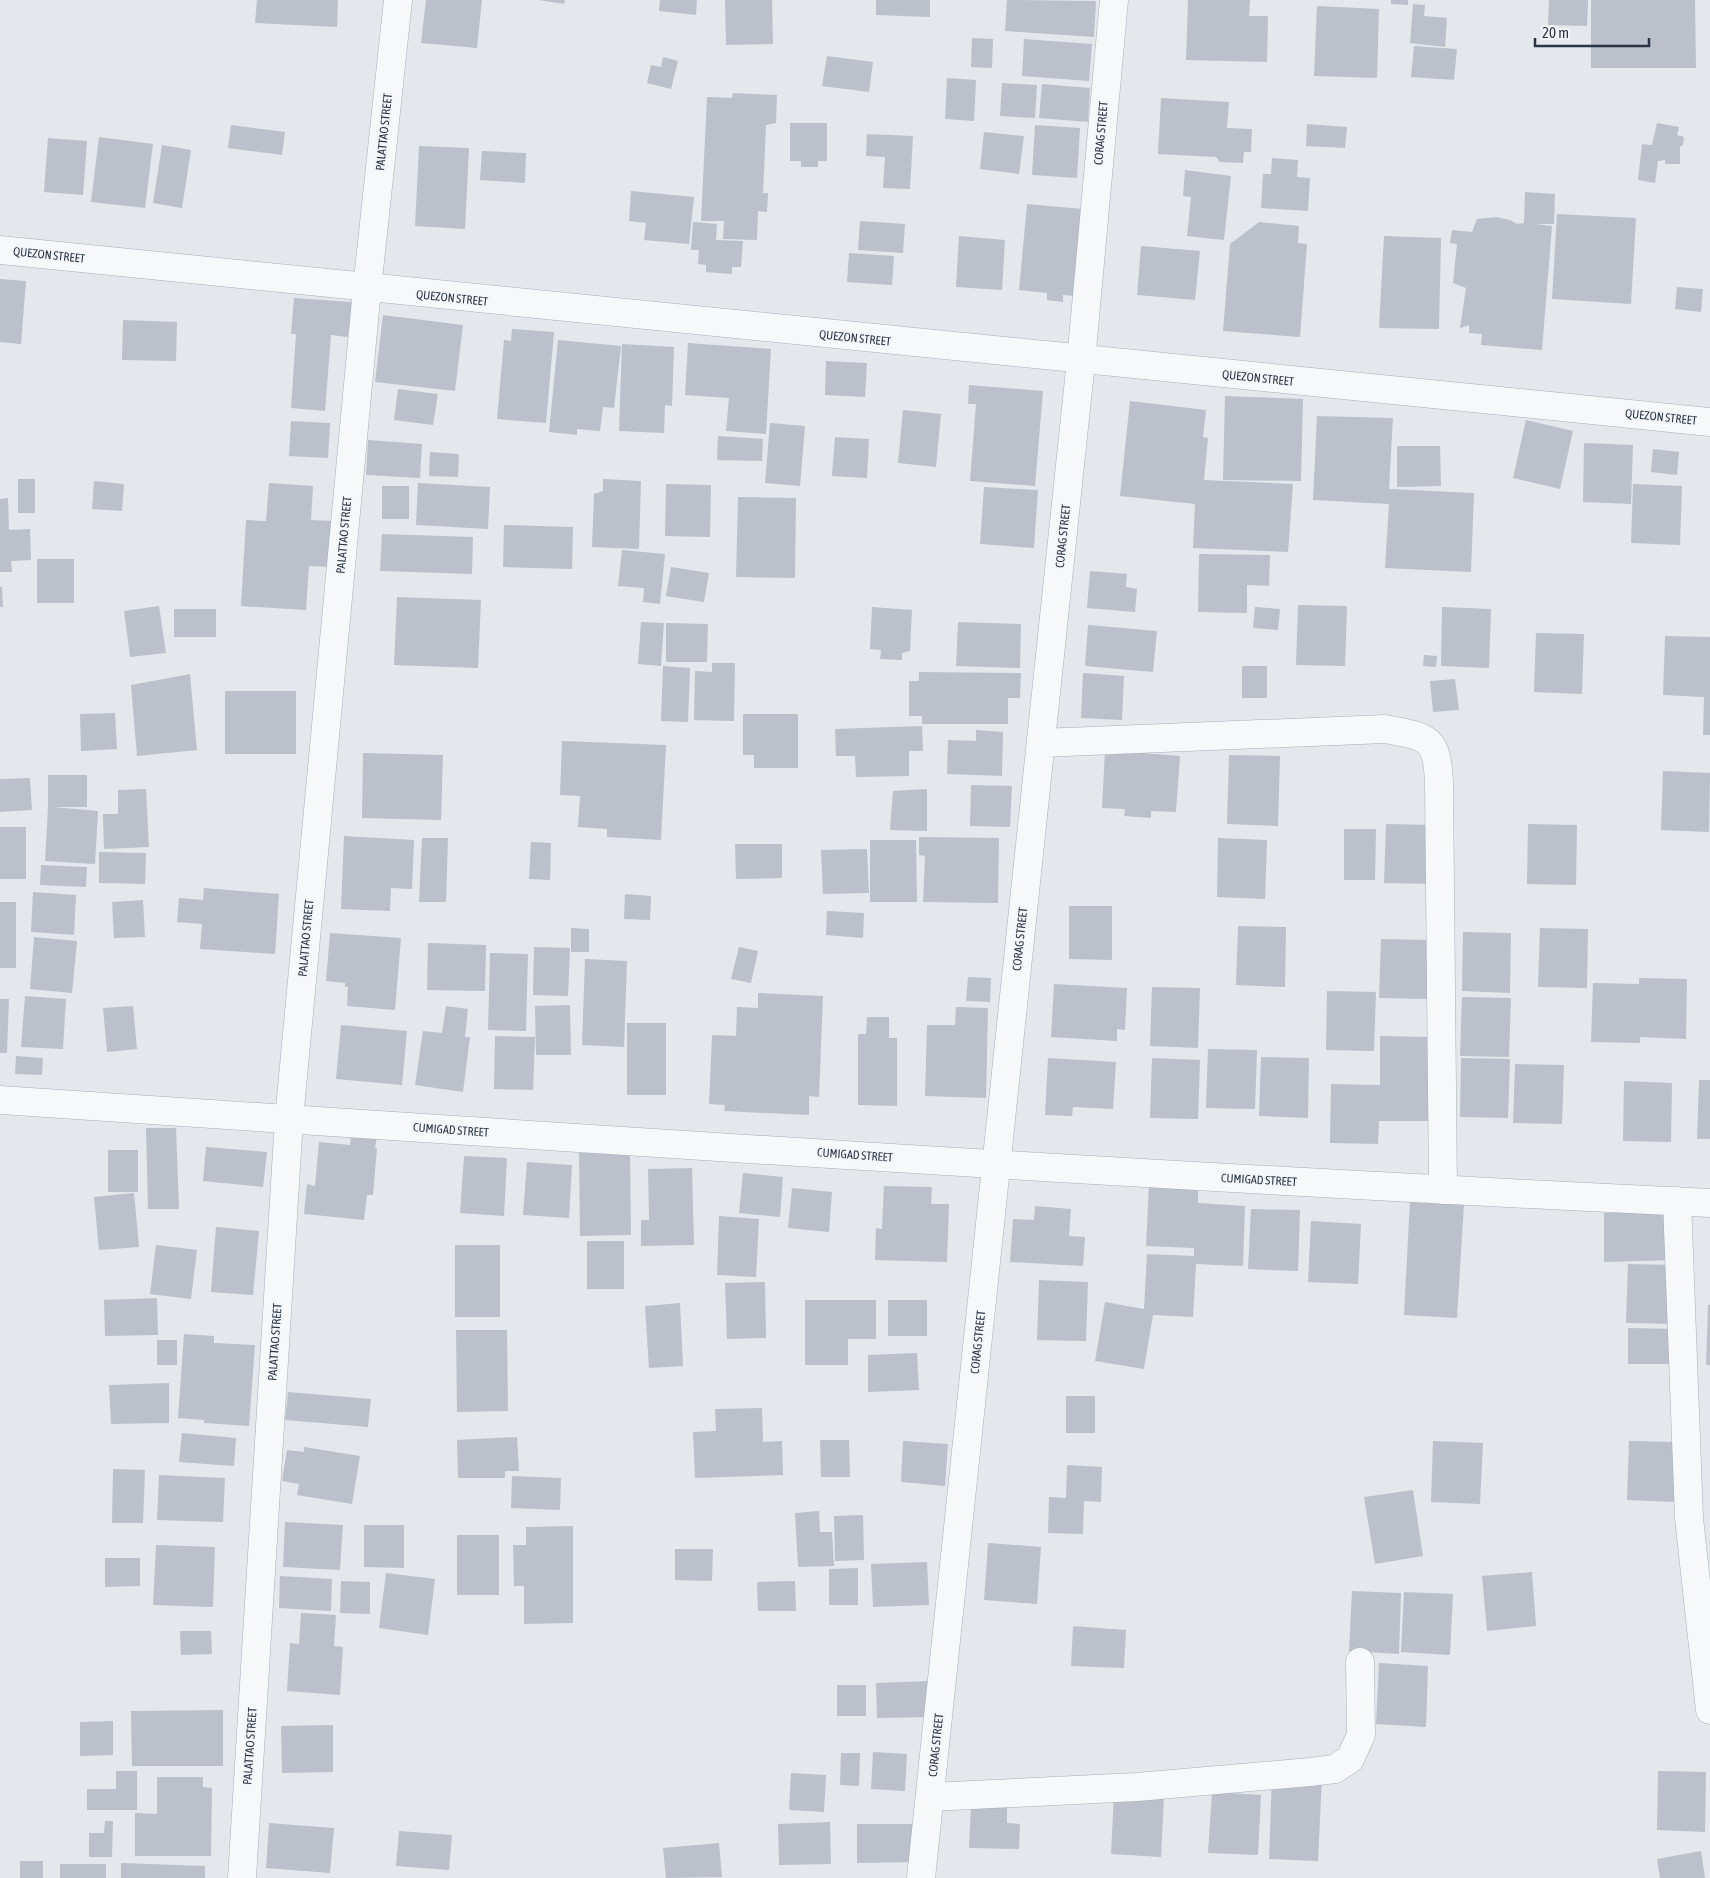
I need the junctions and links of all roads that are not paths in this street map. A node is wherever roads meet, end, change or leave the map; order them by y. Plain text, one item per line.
1 (398, 0) edge
2 (1114, 0) edge
3 (0, 250) edge
4 (367, 289) junction
5 (1081, 361) junction
6 (1710, 422) edge
7 (1041, 743) junction
8 (0, 1100) edge
9 (289, 1119) junction
10 (996, 1164) junction
11 (1443, 1190) junction
12 (1677, 1201) junction
13 (1710, 1203) edge
14 (1360, 1662) dead end
15 (1710, 1710) edge
16 (930, 1797) junction
17 (242, 1878) edge
18 (922, 1878) edge

1 - 4 street, PALATTAO STREET
2 - 5 street, CORAG STREET
3 - 4 street, QUEZON STREET
4 - 5 street, QUEZON STREET
4 - 9 street, PALATTAO STREET
5 - 6 street, QUEZON STREET
5 - 7 street, CORAG STREET
7 - 10 street, CORAG STREET
7 - 11 street
8 - 9 street, CUMIGAD STREET
9 - 10 street, CUMIGAD STREET
9 - 17 street, PALATTAO STREET
10 - 11 street, CUMIGAD STREET
10 - 16 street, CORAG STREET
11 - 12 street, CUMIGAD STREET
12 - 13 street, CUMIGAD STREET
12 - 15 street
14 - 16 street
16 - 18 street, CORAG STREET

